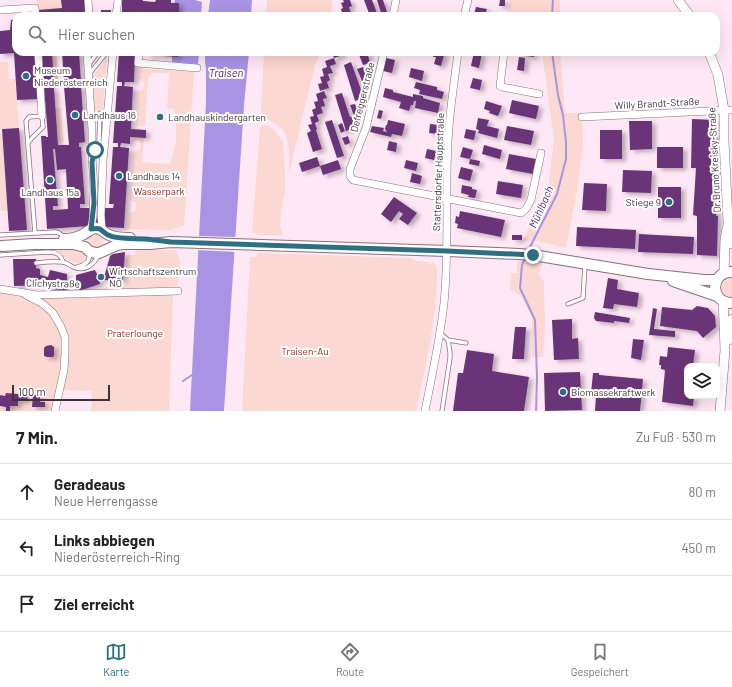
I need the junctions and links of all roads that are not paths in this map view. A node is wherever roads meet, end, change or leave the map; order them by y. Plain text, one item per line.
1 (88, 0) edge
2 (118, 0) edge
3 (396, 0) edge
4 (468, 0) edge
5 (678, 0) edge
6 (0, 10) edge
7 (36, 12) edge
8 (89, 12) edge
9 (116, 12) edge
10 (393, 12) edge
11 (465, 12) edge
12 (687, 12) edge
13 (38, 56) edge
14 (88, 56) edge
15 (95, 56) edge
16 (108, 56) edge
17 (111, 56) edge
18 (138, 56) edge
19 (383, 56) edge
20 (458, 56) edge
21 (504, 56) edge
22 (711, 56) edge
23 (88, 65) junction
24 (197, 68) dead end
25 (88, 74) junction
26 (539, 94) dead end
27 (728, 110) edge
28 (100, 113) dead end
29 (42, 116) junction
30 (582, 116) dead end
31 (99, 140) junction
32 (28, 143) junction
33 (541, 153) dead end
34 (103, 161) junction
35 (92, 162) junction
36 (447, 199) junction
37 (728, 221) junction
38 (35, 232) junction
39 (96, 232) junction
40 (0, 235) edge
41 (66, 239) junction
42 (171, 242) junction
43 (34, 244) junction
44 (732, 244) edge
45 (87, 249) junction
46 (1, 251) edge
47 (102, 251) junction
48 (447, 251) junction
49 (63, 262) junction
50 (36, 263) dead end
51 (585, 264) junction
52 (74, 267) junction
53 (728, 273) edge
54 (648, 274) junction
55 (716, 280) junction
56 (0, 289) edge
57 (178, 291) dead end
58 (20, 293) junction
59 (724, 300) edge
60 (568, 304) dead end
61 (732, 319) edge
62 (440, 332) junction
63 (448, 340) junction
64 (466, 343) dead end
65 (725, 350) junction
66 (55, 411) edge
67 (425, 411) edge
68 (442, 411) edge
69 (720, 411) edge

1 - 8 street
2 - 9 street
3 - 10 street
4 - 11 street
5 - 12 main road
6 - 7 street
13 - 29 street
14 - 23 street
15 - 23 lane
16 - 25 lane
17 - 34 street
18 - 24 street
19 - 36 street, Defreggerstraße
20 - 36 street, Stattersdorfer Hauptstraße
21 - 26 street
22 - 27 main road, Dr.Bruno Kreisky-Straße
23 - 25 street
25 - 35 street
27 - 30 street, Willy Brandt-Straße
27 - 37 main road, Dr.Bruno Kreisky-Straße
28 - 31 lane
29 - 32 lane
29 - 32 lane
31 - 34 lane
31 - 35 lane
32 - 38 lane
33 - 36 street
34 - 39 street
35 - 39 street
36 - 48 street, Stattersdorfer Hauptstraße
37 - 44 main road, Dr.Bruno Kreisky-Straße
37 - 53 main road, Dr.Bruno Kreisky-Straße
38 - 40 lane
38 - 41 lane
39 - 41 main road
39 - 42 main road
39 - 45 main road
39 - 47 main road
41 - 43 main road
42 - 47 main road
42 - 48 main road
43 - 45 main road
43 - 46 main road
45 - 47 main road
45 - 52 lane
46 - 49 lane
47 - 52 lane
48 - 51 main road
48 - 62 street, Stattersdorfer Hauptstraße
49 - 50 lane
49 - 52 lane
51 - 54 main road
51 - 60 lane
53 - 55 main road
54 - 55 main road
54 - 59 main road
55 - 59 main road
56 - 58 street, Clichystraße
57 - 58 street, Clichystraße
58 - 66 street
59 - 65 main road
61 - 65 main road
62 - 63 lane
62 - 67 street, Stattersdorfer Hauptstraße
63 - 64 lane
63 - 68 lane
65 - 69 main road

